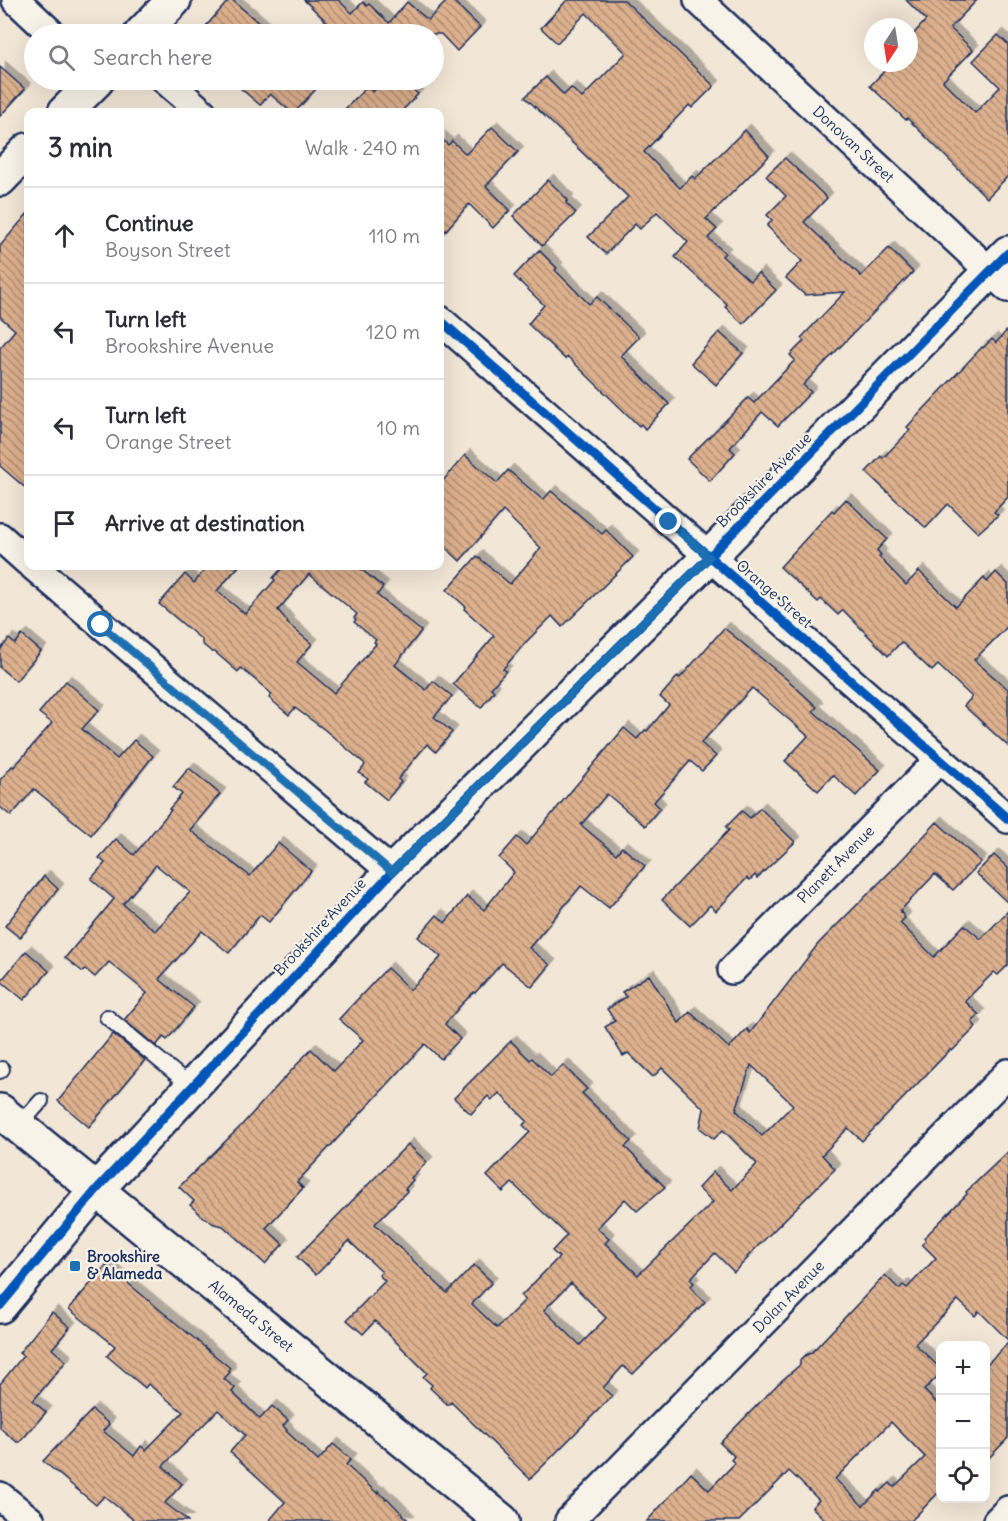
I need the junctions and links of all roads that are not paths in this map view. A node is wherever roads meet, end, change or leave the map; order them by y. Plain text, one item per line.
1 (16, 0) edge
2 (174, 0) edge
3 (698, 0) edge
4 (41, 24) edge
5 (151, 24) edge
6 (87, 90) edge
7 (177, 90) edge
8 (69, 108) edge
9 (197, 108) edge
10 (24, 154) edge
11 (0, 179) edge
12 (1002, 271) edge
13 (444, 325) edge
14 (0, 537) edge
15 (709, 557) junction
16 (24, 558) edge
17 (38, 570) edge
18 (940, 759) junction
19 (1008, 819) edge
20 (392, 872) junction
21 (732, 970) dead end
22 (107, 1017) dead end
23 (1008, 1072) edge
24 (192, 1087) junction
25 (40, 1101) dead end
26 (10, 1119) edge
27 (97, 1189) junction
28 (0, 1305) edge
29 (0, 1496) edge
30 (1008, 1510) edge
31 (31, 1521) edge
32 (502, 1521) edge
33 (569, 1521) edge
34 (997, 1521) edge

1 - 4 street
2 - 5 street
3 - 12 street, Donovan Street
6 - 8 street
7 - 9 street
10 - 11 street
12 - 15 street, Brookshire Avenue
13 - 15 street, Orange Street
14 - 16 street
15 - 18 street, Orange Street
15 - 20 street, Brookshire Avenue
17 - 20 street
18 - 19 street, Orange Street
18 - 21 street, Planett Avenue
20 - 24 street, Brookshire Avenue
22 - 24 lane
23 - 33 street, Dolan Avenue
24 - 27 street, Brookshire Avenue
25 - 26 lane
26 - 27 street, Alameda Street
27 - 28 street, Brookshire Avenue
27 - 32 street, Alameda Street
29 - 31 street
30 - 34 street

